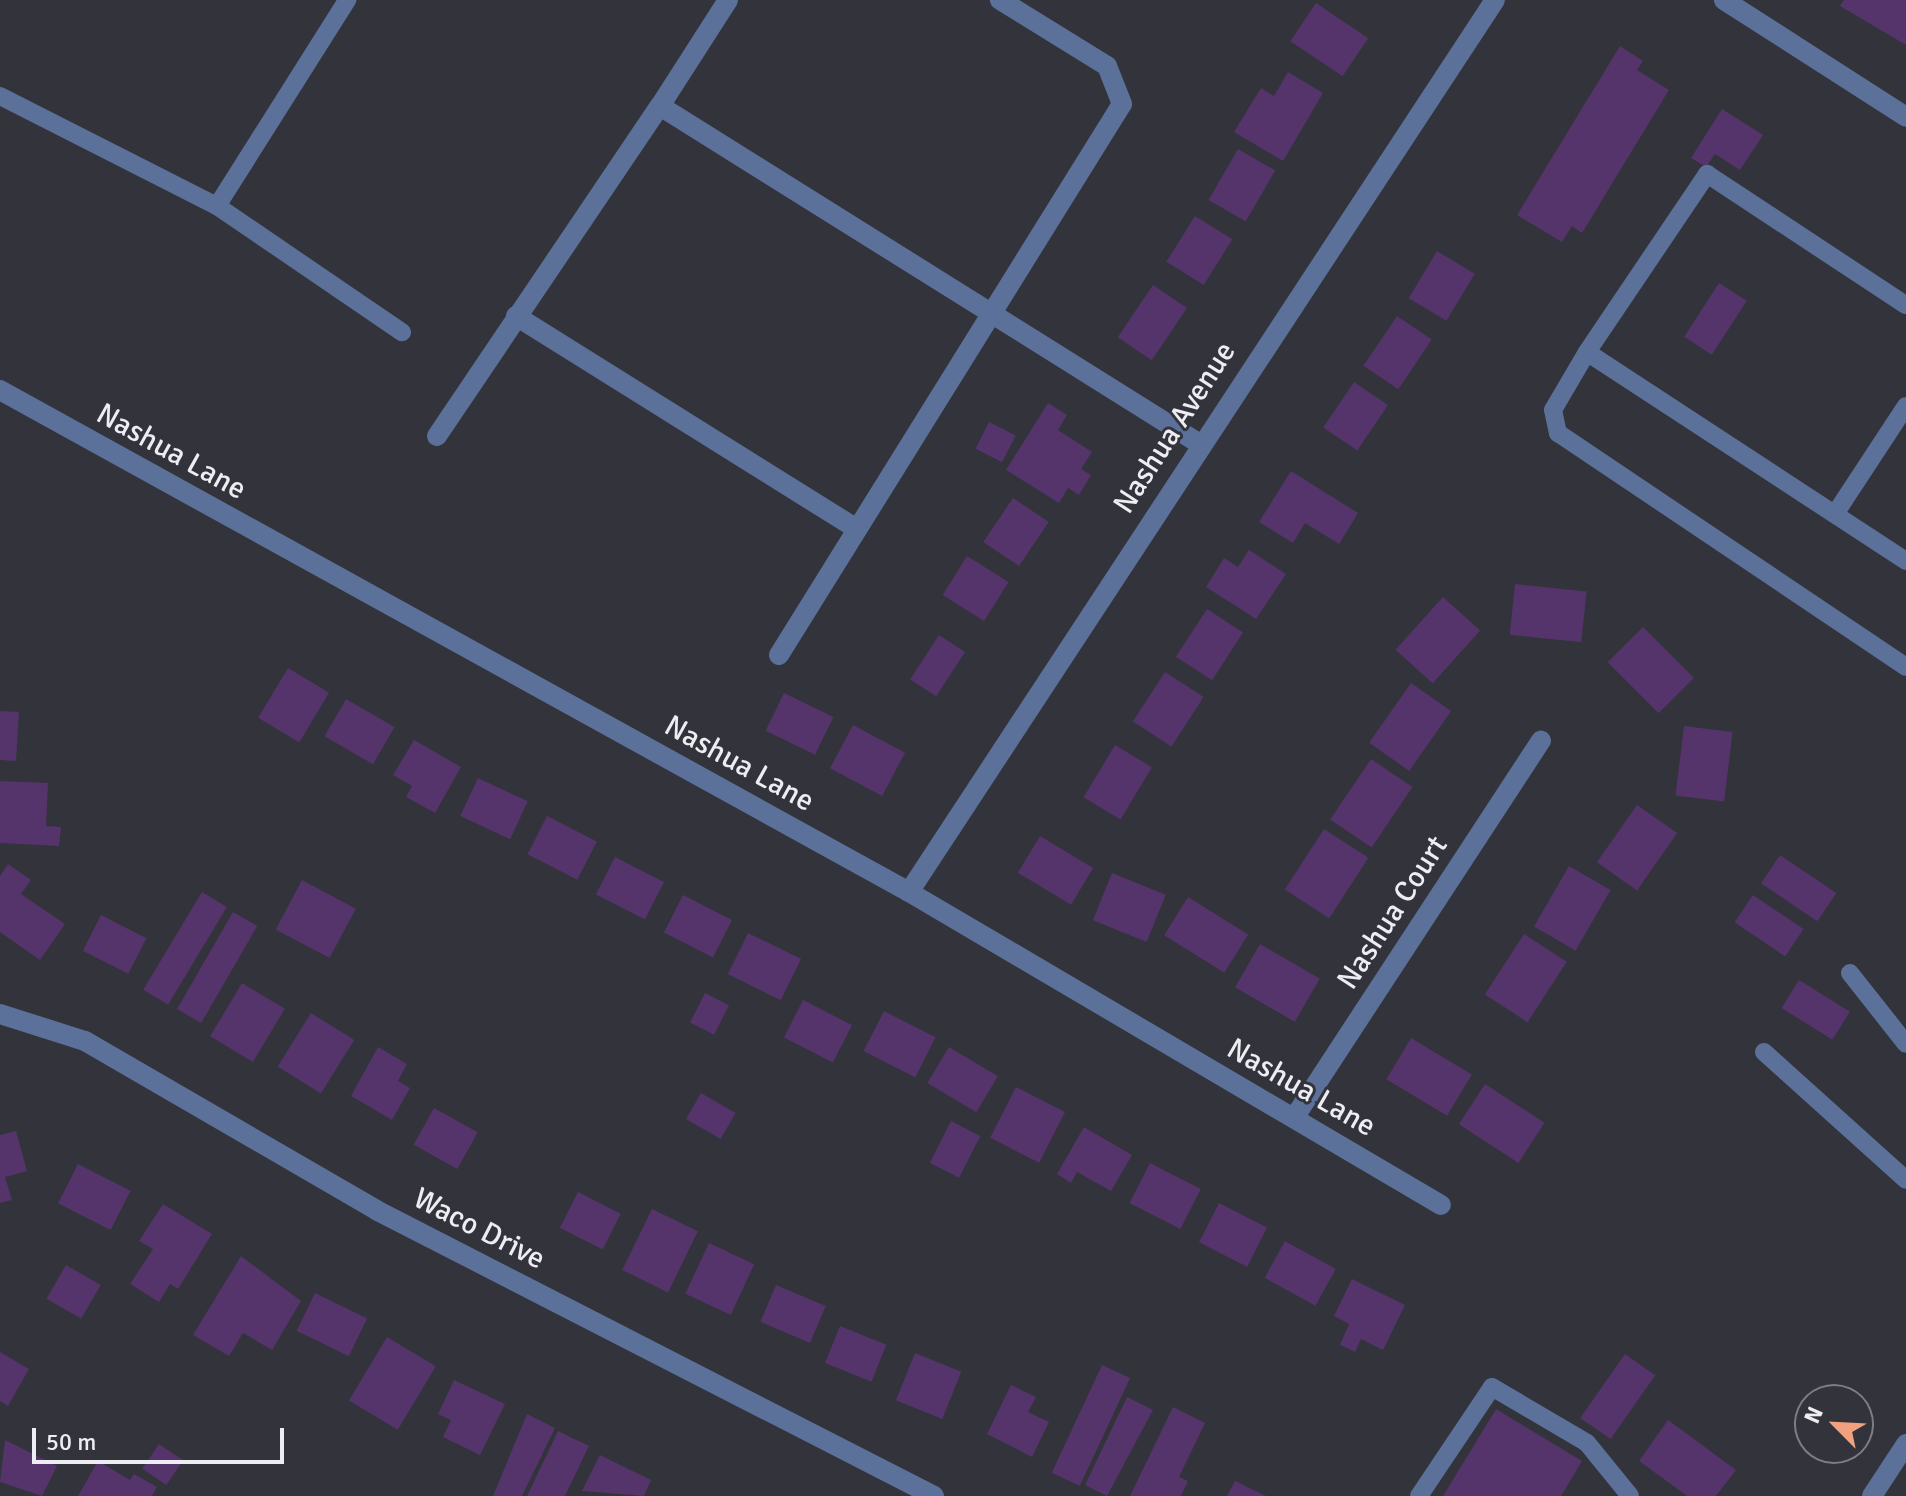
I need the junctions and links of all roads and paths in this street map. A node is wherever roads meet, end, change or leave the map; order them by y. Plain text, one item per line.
1 (347, 0) edge
2 (728, 0) edge
3 (1000, 0) edge
4 (1495, 0) edge
5 (1729, 1) edge
6 (0, 96) edge
7 (660, 106) junction
8 (1906, 117) edge
9 (217, 206) junction
10 (1906, 305) edge
11 (991, 313) junction
12 (516, 316) junction
13 (402, 332) dead end
14 (1587, 352) junction
15 (0, 390) edge
16 (1906, 406) edge
17 (437, 436) dead end
18 (1200, 444) junction
19 (1835, 514) junction
20 (857, 529) junction
21 (1906, 561) edge
22 (779, 655) dead end
23 (1906, 667) edge
24 (1541, 741) dead end
25 (909, 892) junction
26 (1850, 973) dead end
27 (0, 1014) edge
28 (1906, 1044) edge
29 (1764, 1052) dead end
30 (1294, 1118) junction
31 (1906, 1180) edge
32 (1441, 1205) dead end
33 (1904, 1451) edge
34 (934, 1496) edge
35 (1419, 1496) edge
36 (1630, 1496) edge
37 (1872, 1496) edge

1 - 9 lane
2 - 7 street
3 - 11 street
4 - 18 street, Nashua Avenue
5 - 8 street
6 - 9 lane
7 - 11 street
7 - 12 street
9 - 13 lane
10 - 14 lane
11 - 18 street
11 - 20 street
12 - 17 street
12 - 20 street
14 - 19 lane
14 - 23 lane
15 - 25 street, Nashua Lane
16 - 19 lane
18 - 25 street, Nashua Avenue
19 - 21 lane
20 - 22 street
24 - 30 street, Nashua Court
25 - 30 street, Nashua Lane
26 - 28 lane
27 - 34 street, Waco Drive
29 - 31 lane
30 - 32 street, Nashua Lane
33 - 37 street
35 - 36 lane

